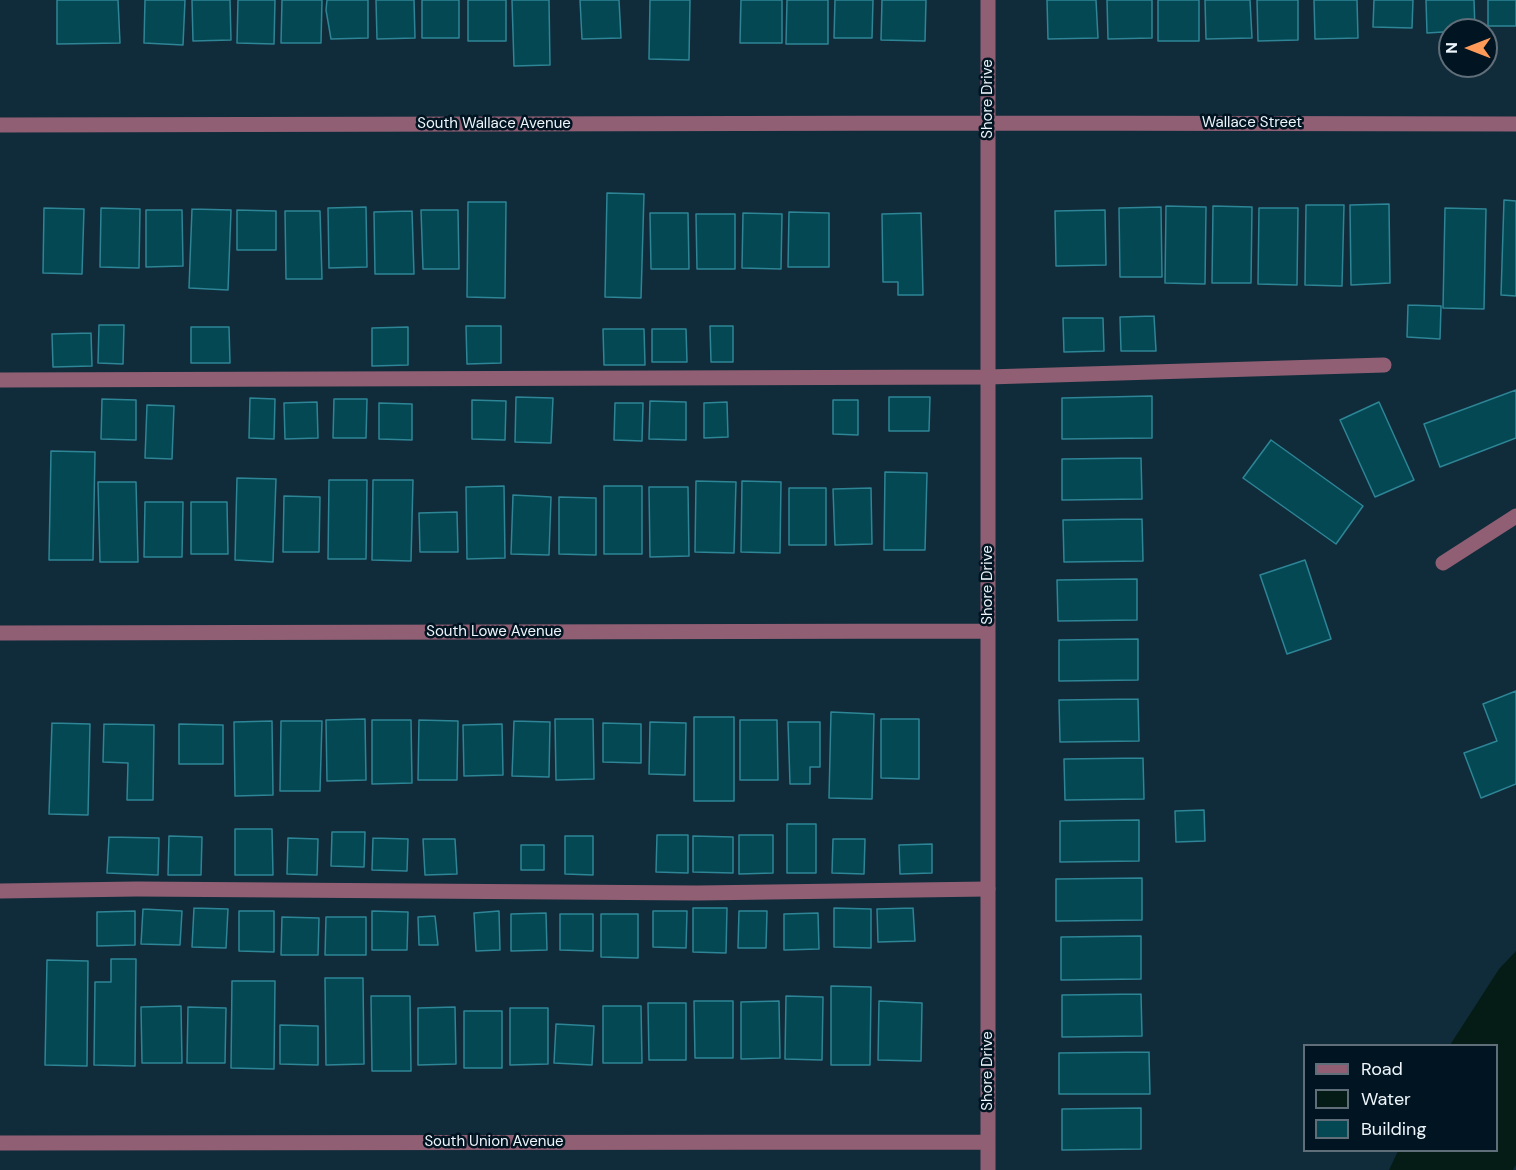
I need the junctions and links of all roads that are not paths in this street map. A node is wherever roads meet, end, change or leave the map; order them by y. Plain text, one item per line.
1 (988, 0) edge
2 (988, 123) junction
3 (1516, 124) edge
4 (0, 125) edge
5 (1384, 365) dead end
6 (988, 377) junction
7 (0, 380) edge
8 (1516, 516) edge
9 (1443, 563) dead end
10 (988, 631) junction
11 (0, 633) edge
12 (988, 889) junction
13 (0, 891) edge
14 (988, 1142) junction
15 (0, 1143) edge
16 (988, 1170) edge

1 - 2 street, Shore Drive
2 - 3 street, Wallace Street
2 - 4 street, South Wallace Avenue
2 - 6 street, Shore Drive
5 - 6 street
6 - 7 street
6 - 10 street, Shore Drive
8 - 9 street
10 - 11 street, South Lowe Avenue
10 - 12 street, Shore Drive
12 - 13 street
12 - 14 street, Shore Drive
14 - 15 street, South Union Avenue
14 - 16 street, Shore Drive

